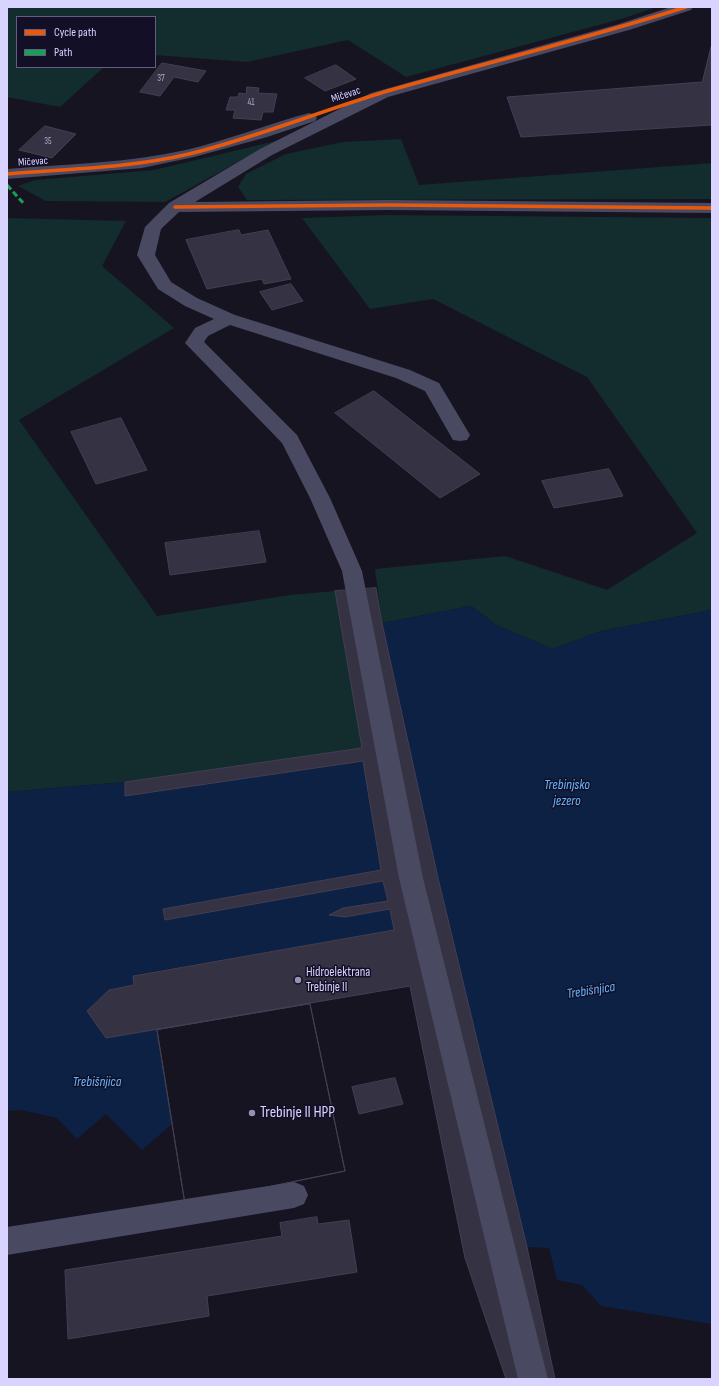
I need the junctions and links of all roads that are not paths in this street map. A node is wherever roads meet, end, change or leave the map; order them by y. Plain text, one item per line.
1 (686, 7) edge
2 (389, 91) junction
3 (7, 174) edge
4 (176, 207) junction
5 (712, 208) edge
6 (229, 319) junction
7 (460, 435) dead end
8 (294, 1195) dead end
9 (7, 1242) edge
10 (533, 1379) edge

1 - 2 street, Mičevac
2 - 3 street, Mičevac
2 - 4 street
4 - 5 street
4 - 6 street
6 - 7 street
6 - 10 street
8 - 9 street

